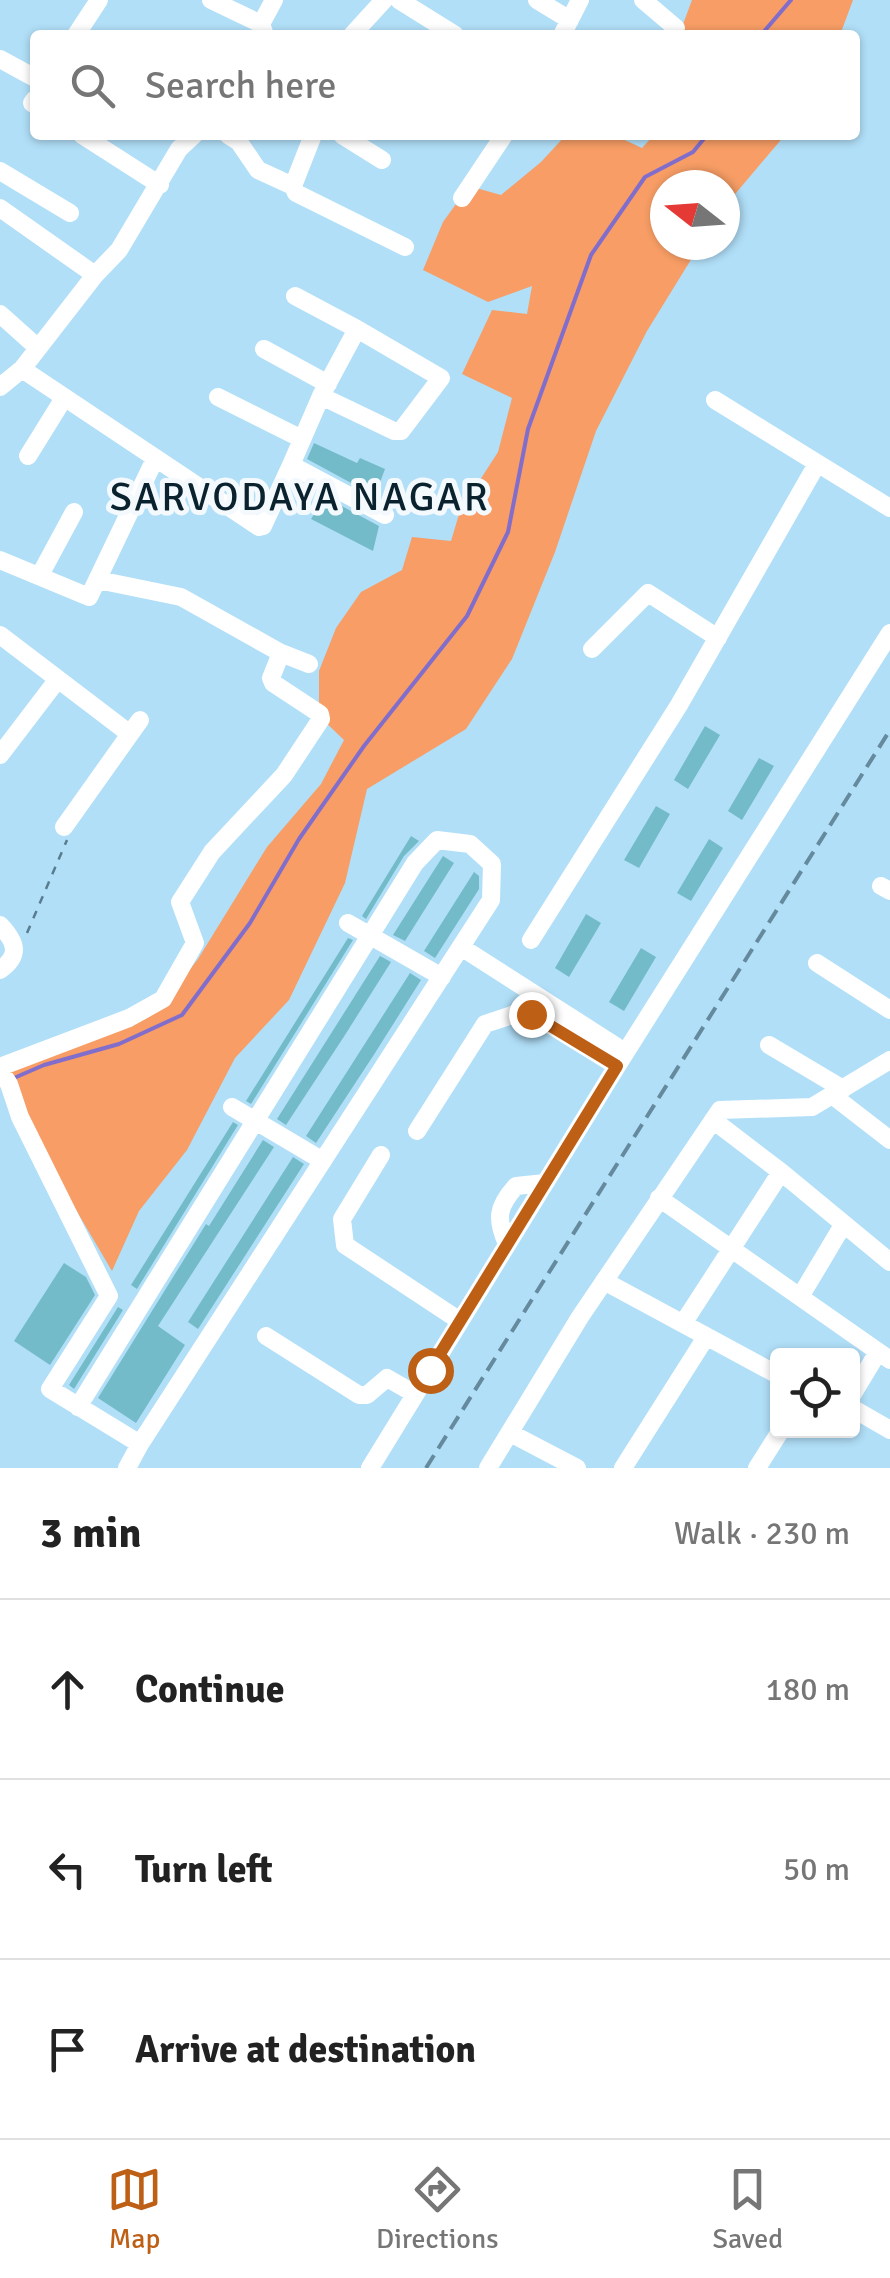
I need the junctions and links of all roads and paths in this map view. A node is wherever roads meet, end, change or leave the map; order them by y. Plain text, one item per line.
1 (98, 0) edge
2 (211, 0) edge
3 (274, 0) edge
4 (384, 0) edge
5 (399, 0) edge
6 (536, 0) edge
7 (580, 0) edge
8 (643, 0) edge
9 (566, 28) edge
10 (676, 28) dead end
11 (79, 30) edge
12 (263, 30) edge
13 (357, 30) edge
14 (447, 30) edge
15 (0, 59) edge
16 (30, 75) edge
17 (90, 140) edge
18 (189, 140) edge
19 (236, 140) edge
20 (311, 140) edge
21 (350, 140) edge
22 (501, 140) edge
23 (382, 160) dead end
24 (0, 171) edge
25 (160, 185) junction
26 (293, 186) junction
27 (462, 198) dead end
28 (0, 208) edge
29 (70, 213) dead end
30 (405, 247) dead end
31 (95, 275) junction
32 (295, 296) dead end
33 (0, 314) edge
34 (357, 329) junction
35 (38, 348) junction
36 (264, 349) dead end
37 (22, 369) junction
38 (0, 387) edge
39 (324, 390) junction
40 (64, 398) junction
41 (218, 398) dead end
42 (714, 400) dead end
43 (302, 440) junction
44 (28, 456) dead end
45 (155, 460) junction
46 (817, 464) junction
47 (291, 465) junction
48 (890, 508) edge
49 (74, 512) dead end
50 (385, 515) dead end
51 (1, 558) edge
52 (40, 575) junction
53 (98, 580) junction
54 (890, 633) edge
55 (0, 635) edge
56 (718, 638) junction
57 (592, 648) dead end
58 (280, 653) junction
59 (309, 664) dead end
60 (58, 679) junction
61 (0, 755) edge
62 (64, 826) joint
63 (348, 923) dead end
64 (0, 926) edge
65 (370, 936) junction
66 (14, 940) junction
67 (531, 940) dead end
68 (461, 947) junction
69 (818, 963) dead end
70 (0, 970) edge
71 (442, 976) junction
72 (890, 1010) edge
73 (770, 1045) dead end
74 (621, 1059) junction
75 (890, 1060) edge
76 (2, 1073) edge
77 (838, 1092) junction
78 (232, 1107) dead end
79 (713, 1120) junction
80 (256, 1121) junction
81 (416, 1131) dead end
82 (890, 1140) edge
83 (381, 1155) dead end
84 (323, 1161) junction
85 (781, 1172) junction
86 (660, 1198) junction
87 (843, 1225) junction
88 (732, 1248) junction
89 (889, 1260) edge
90 (604, 1281) junction
91 (109, 1296) junction
92 (800, 1296) junction
93 (136, 1314) junction
94 (460, 1321) junction
95 (684, 1322) junction
96 (266, 1336) dead end
97 (706, 1337) junction
98 (884, 1356) edge
99 (770, 1370) edge
100 (860, 1385) edge
101 (415, 1394) junction
102 (78, 1406) junction
103 (860, 1413) edge
104 (890, 1430) edge
105 (510, 1432) junction
106 (775, 1438) edge
107 (140, 1444) junction
108 (127, 1468) edge
109 (370, 1468) edge
110 (488, 1468) edge
111 (576, 1468) edge
112 (623, 1468) edge
113 (757, 1468) edge

1 - 11 street
2 - 12 street
3 - 12 street
4 - 13 street
5 - 14 street
6 - 9 street
7 - 9 street
8 - 10 street
15 - 16 street
17 - 25 street
18 - 25 street
19 - 26 street
20 - 26 street
21 - 23 street
22 - 27 street
24 - 29 street
25 - 31 street
26 - 30 street
28 - 31 street
31 - 35 street
32 - 34 street
33 - 35 street
34 - 39 street
34 - 39 street
35 - 37 street
36 - 39 street
37 - 38 street
37 - 40 street
39 - 43 street
40 - 44 street
40 - 45 street
41 - 43 street
42 - 46 street
43 - 47 street
45 - 47 street
45 - 53 street
46 - 48 street
46 - 56 street
47 - 50 street
49 - 52 street
51 - 52 street
52 - 53 street
53 - 58 street
54 - 74 street
55 - 60 street
56 - 57 street
56 - 67 street
58 - 59 street
58 - 76 street
60 - 61 street
60 - 62 street
62 - 66 path
63 - 65 street
64 - 66 street
65 - 68 street
65 - 71 street
65 - 80 street
66 - 70 street
68 - 71 street
68 - 74 street
69 - 72 street
71 - 84 street
73 - 77 street
74 - 81 street
74 - 94 street
75 - 77 street
76 - 91 street
77 - 79 street
77 - 82 street
78 - 80 street
79 - 85 street
79 - 86 street
80 - 84 street
80 - 93 street
83 - 94 street
84 - 107 street
85 - 87 street
85 - 88 street
86 - 88 street
86 - 90 street
87 - 89 street
87 - 92 street
88 - 92 street
88 - 95 street
90 - 95 street
90 - 105 street
91 - 93 street
91 - 102 street
92 - 98 street
93 - 102 street
94 - 101 street
95 - 97 street
96 - 101 street
97 - 99 street
97 - 112 street
98 - 100 street
101 - 109 street
102 - 107 street
103 - 104 street
105 - 110 street
105 - 111 street
106 - 113 street
107 - 108 street

